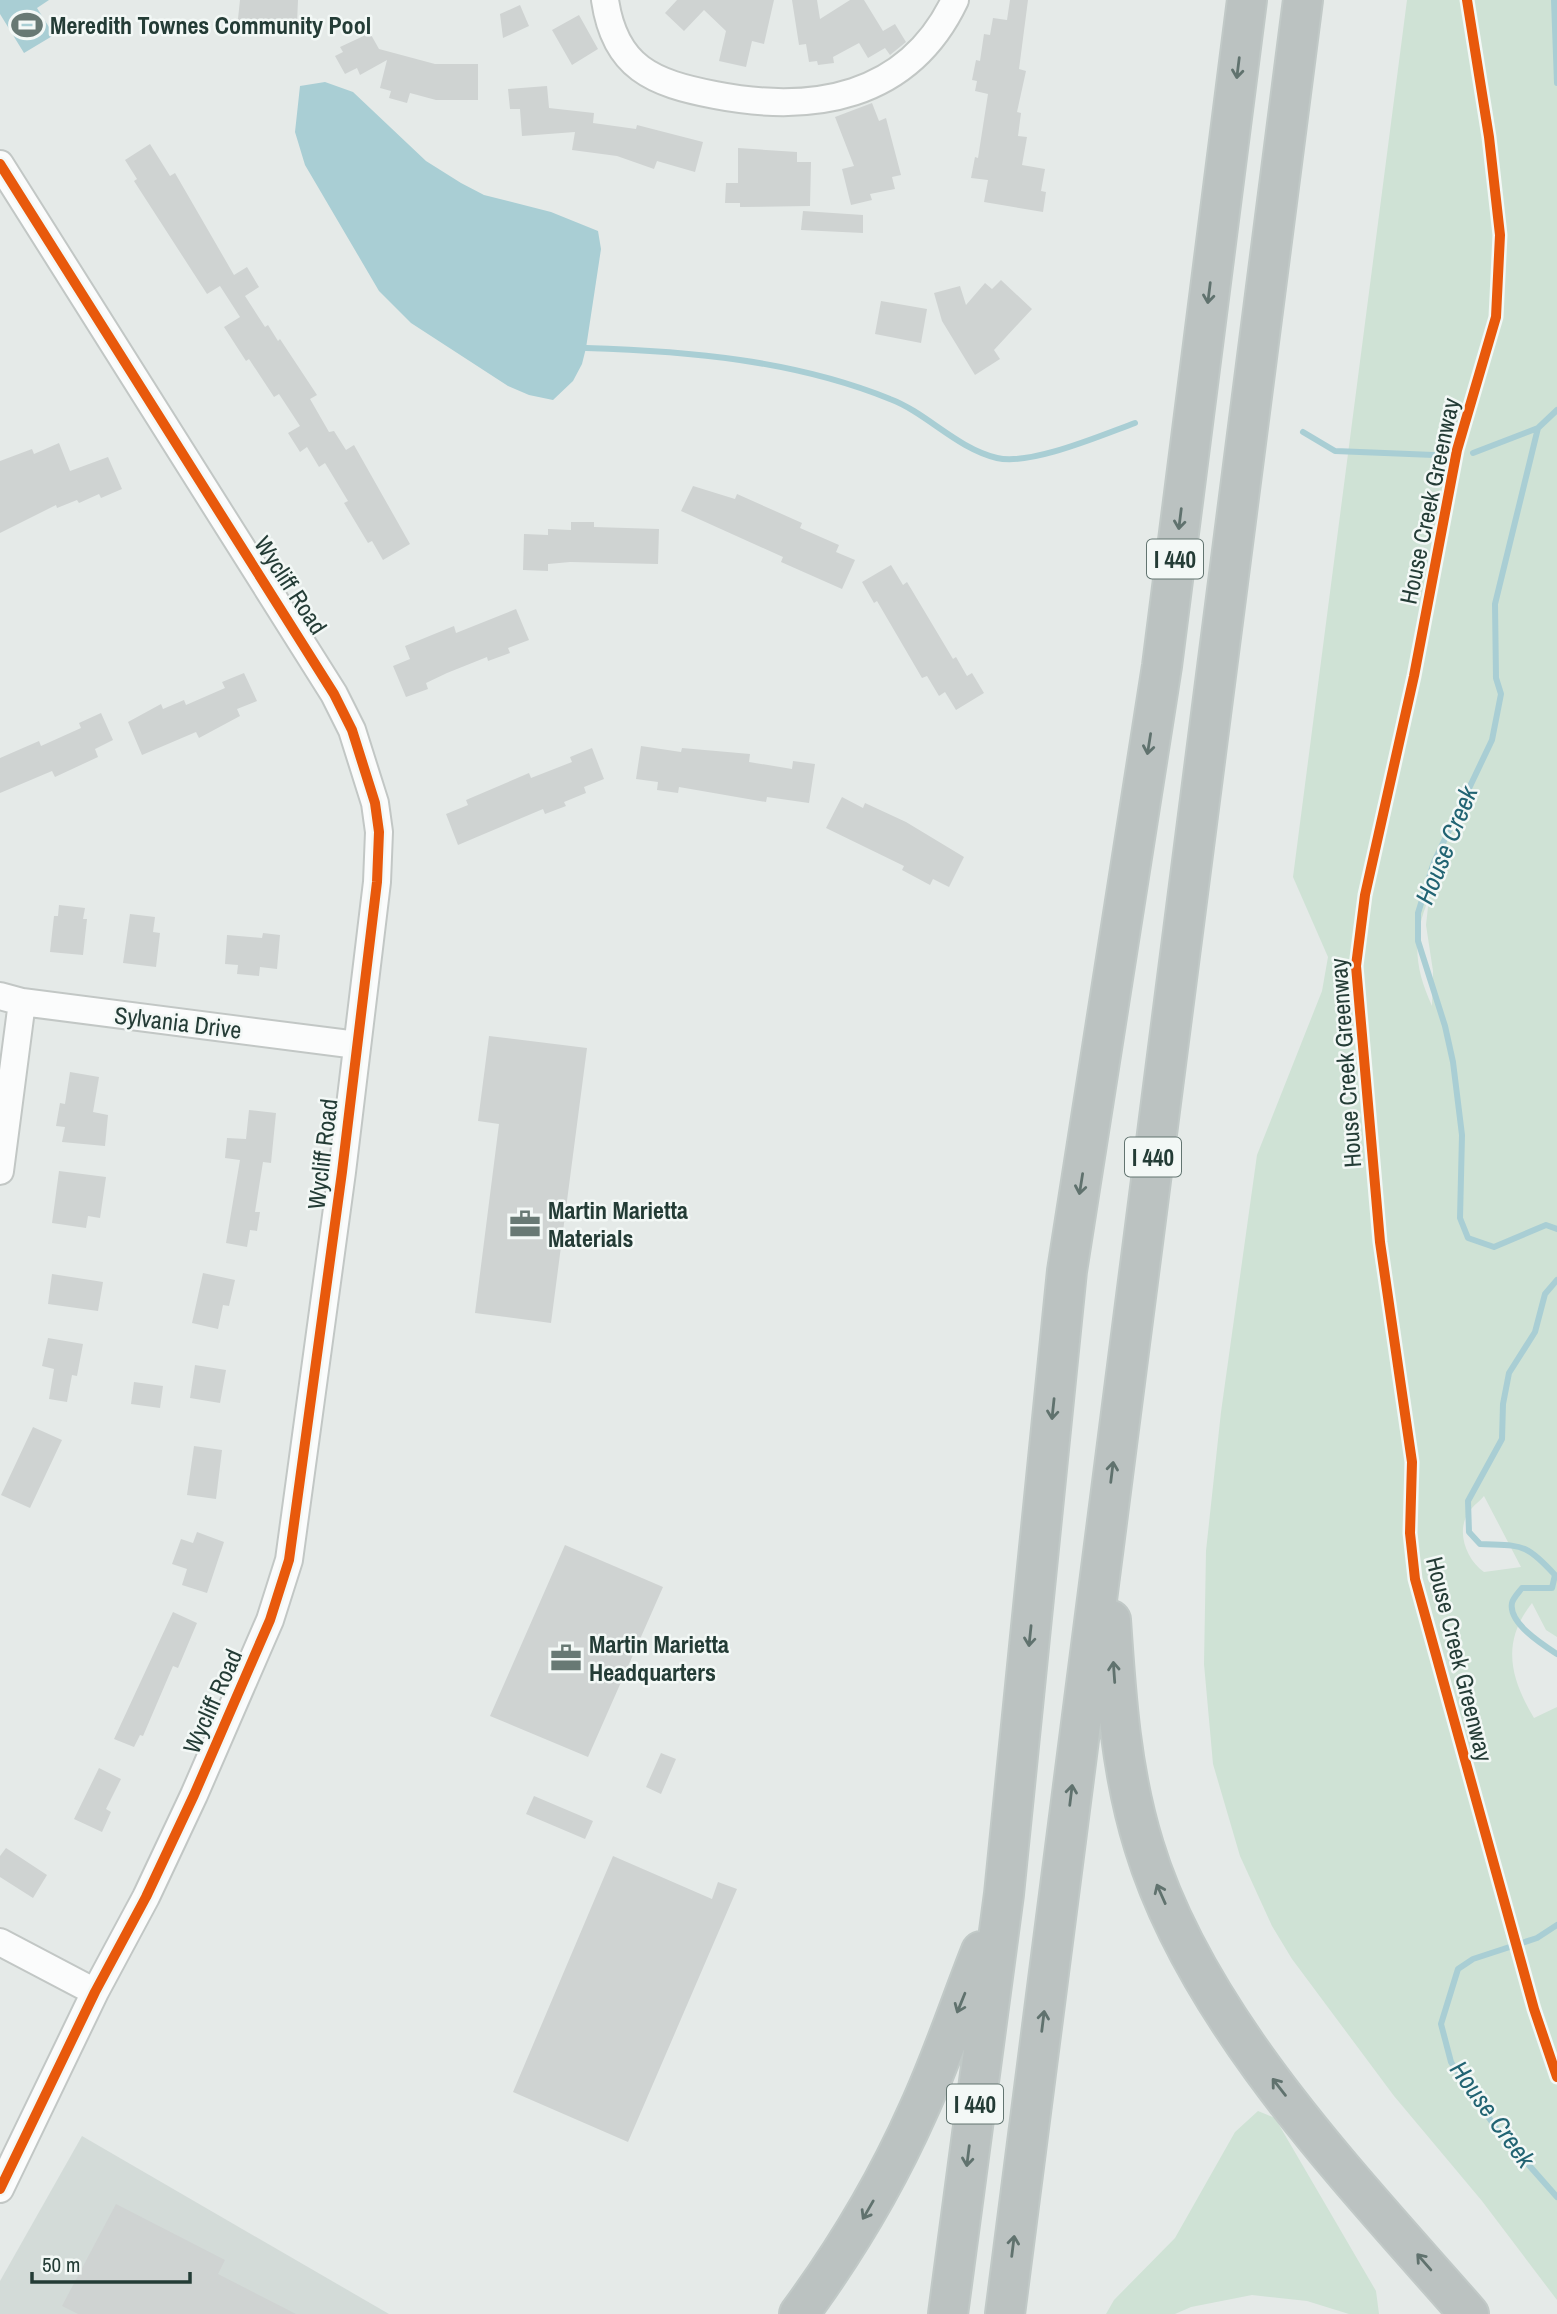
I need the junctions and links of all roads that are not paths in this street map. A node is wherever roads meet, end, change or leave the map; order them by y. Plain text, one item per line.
1 (605, 0) edge
2 (955, 0) edge
3 (1247, 0) edge
4 (1303, 0) edge
5 (0, 164) edge
6 (11, 999) edge
7 (357, 1045) junction
8 (0, 1171) edge
9 (1105, 1528) junction
10 (1004, 1894) junction
11 (0, 1942) edge
12 (95, 1992) junction
13 (0, 2189) edge
14 (799, 2314) edge
15 (948, 2314) edge
16 (1005, 2314) edge
17 (1469, 2314) edge

1 - 2 street
3 -> 10 highway, I 440
9 -> 4 highway, I 440
5 - 7 street, Wycliff Road
6 - 7 street, Sylvania Drive
6 - 8 street
7 - 12 street, Wycliff Road
16 -> 9 highway, I 440
17 -> 9 highway
10 -> 14 highway
10 -> 15 highway, I 440
11 - 12 street
12 - 13 street, Wycliff Road

